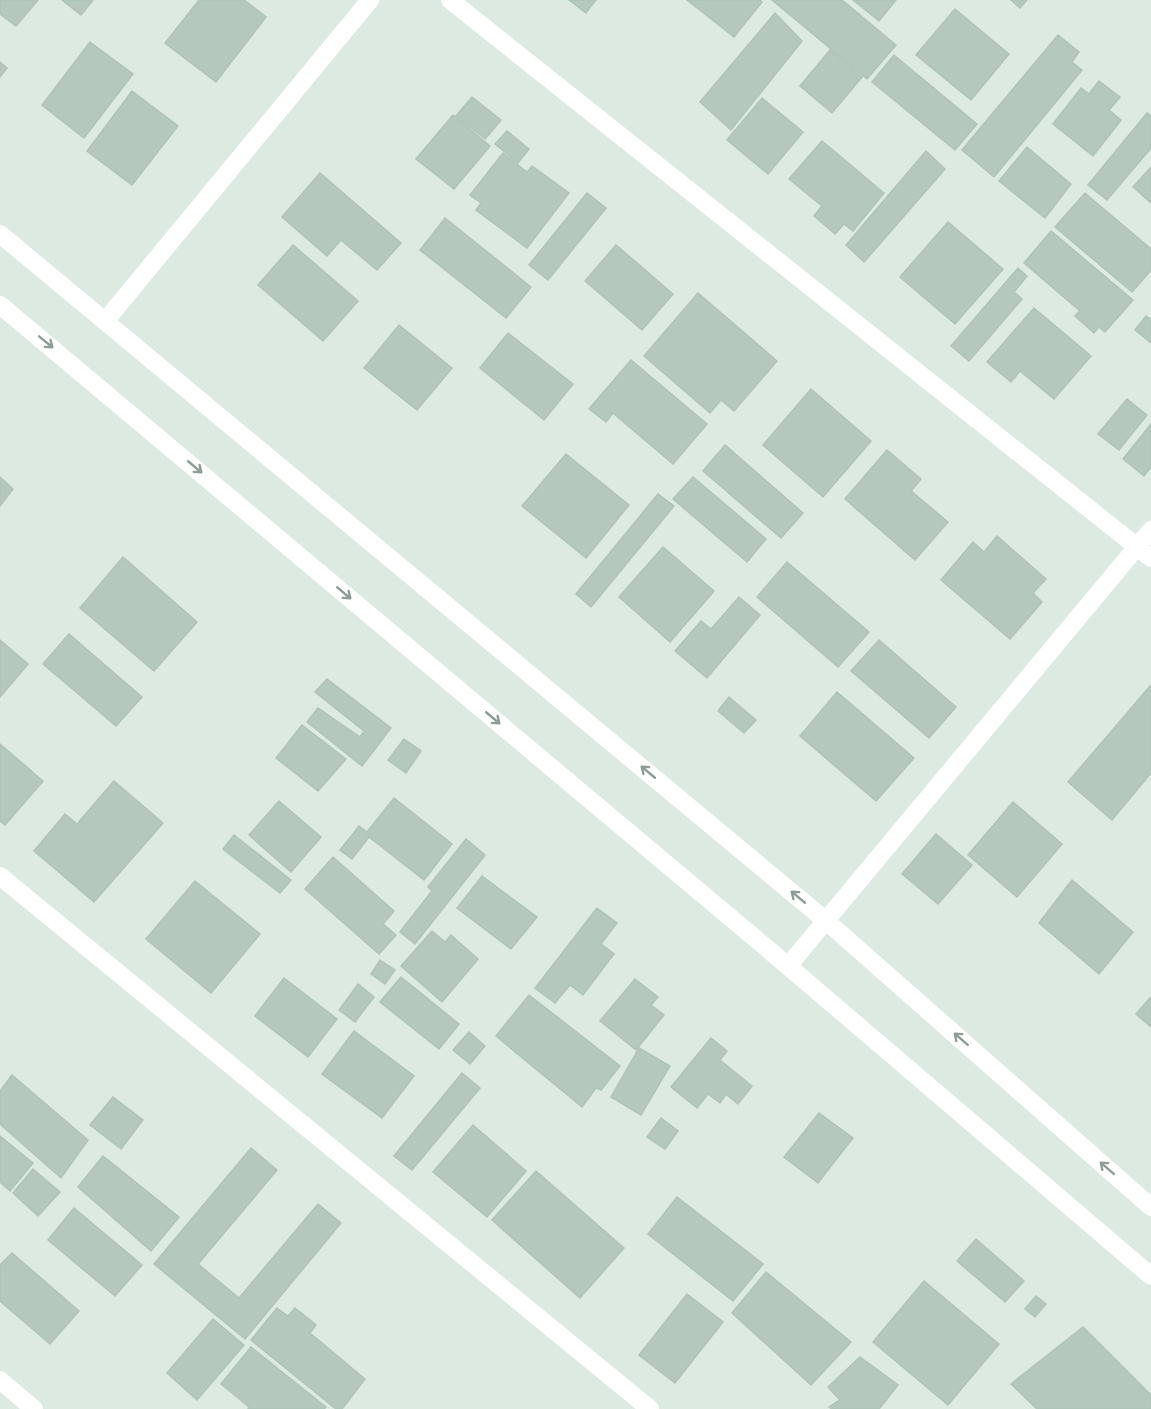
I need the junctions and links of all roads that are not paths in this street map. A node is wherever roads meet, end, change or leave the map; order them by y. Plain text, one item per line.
1 (370, 0) edge
2 (450, 0) edge
3 (0, 234) edge
4 (0, 305) edge
5 (106, 320) junction
6 (1151, 530) edge
7 (1144, 553) edge
8 (0, 876) edge
9 (825, 920) junction
10 (788, 966) junction
11 (1151, 1207) edge
12 (1151, 1276) edge
13 (0, 1380) edge
14 (34, 1409) edge
15 (650, 1409) edge

1 - 5 street
2 - 7 street
3 - 5 street
4 -> 10 street
9 -> 5 street
6 - 7 street
7 - 9 street
8 - 15 street
9 - 10 street
11 -> 9 street
10 - 12 street
13 - 14 street

